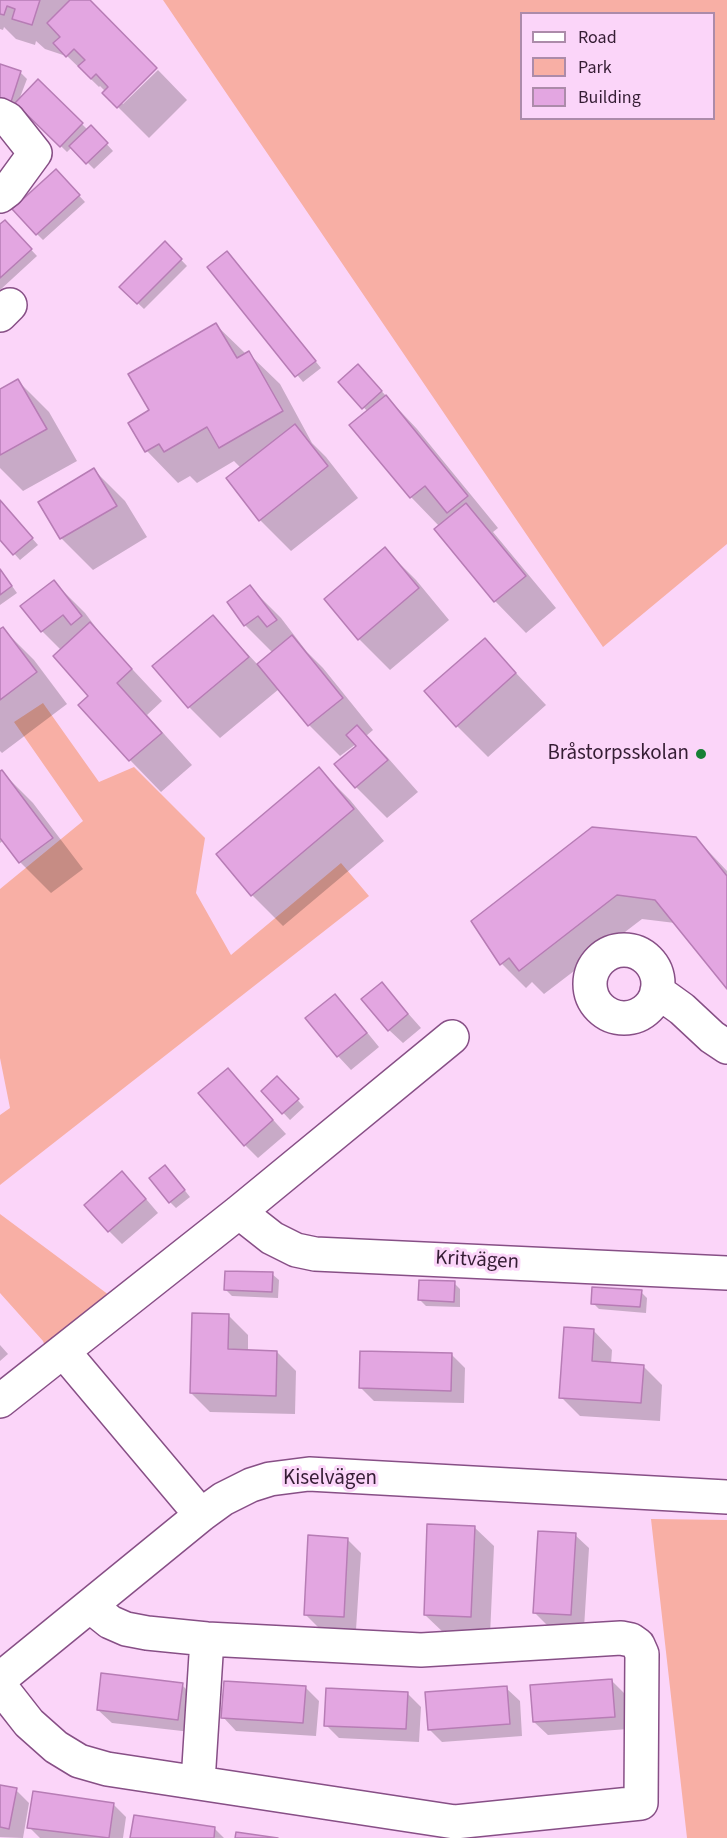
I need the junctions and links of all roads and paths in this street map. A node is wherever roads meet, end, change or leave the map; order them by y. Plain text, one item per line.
1 (0, 115) edge
2 (0, 196) edge
3 (657, 991) dead end
4 (452, 1037) dead end
5 (727, 1047) edge
6 (239, 1212) junction
7 (727, 1273) edge
8 (63, 1352) junction
9 (0, 1401) edge
10 (727, 1497) edge
11 (201, 1515) junction
12 (90, 1606) junction
13 (207, 1638) junction
14 (0, 1679) edge
15 (0, 1686) edge
16 (198, 1782) junction

1 - 2 street
3 - 5 street
4 - 6 street
6 - 7 street, Kritvägen
6 - 8 street
8 - 9 street
8 - 11 street
10 - 11 street, Kiselvägen
11 - 12 street, Kiselvägen
12 - 13 street
12 - 14 street, Kiselvägen
13 - 16 street
13 - 16 street
15 - 16 street

